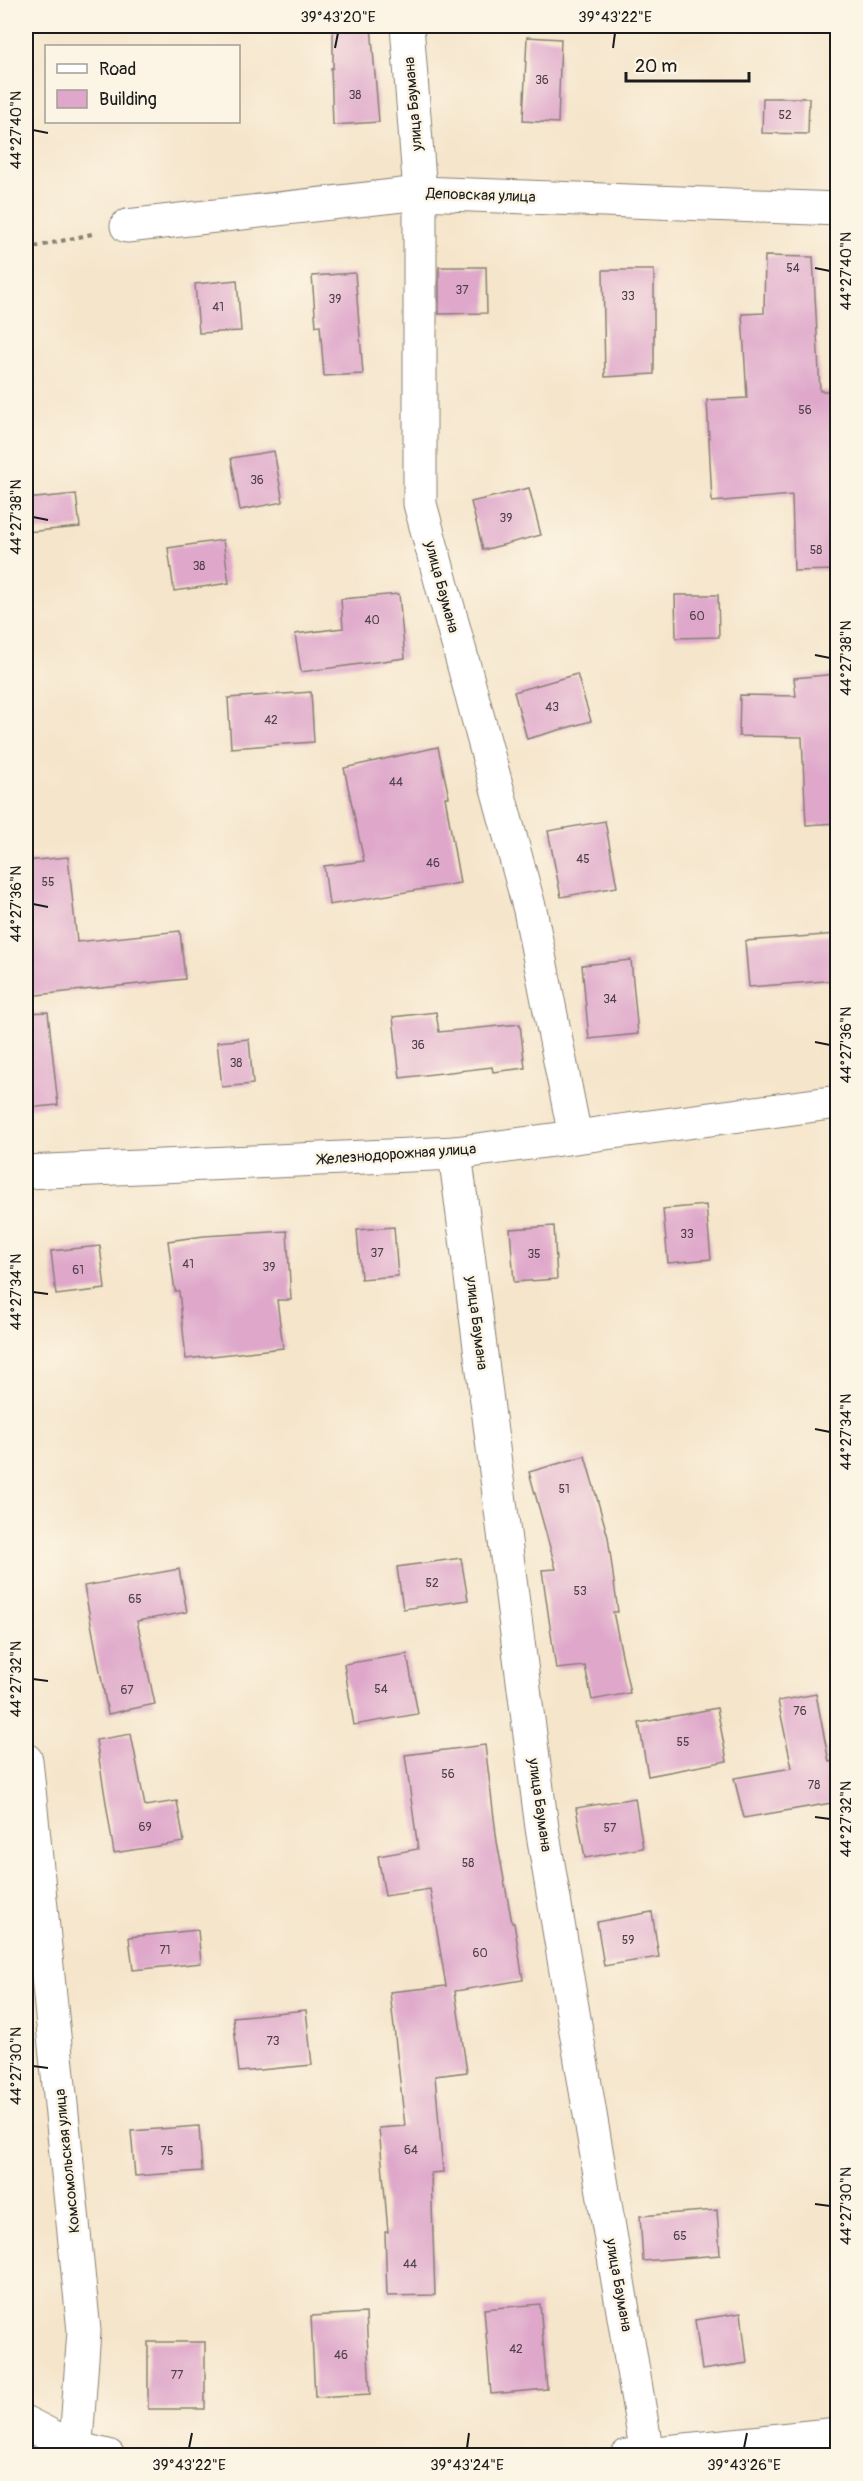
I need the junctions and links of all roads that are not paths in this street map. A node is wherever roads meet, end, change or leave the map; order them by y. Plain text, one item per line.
1 (407, 26) edge
2 (420, 193) junction
3 (837, 209) edge
4 (127, 226) road end
5 (837, 1102) edge
6 (575, 1136) junction
7 (455, 1153) junction
8 (26, 1172) edge
9 (26, 1760) edge
10 (26, 2423) edge
11 (818, 2442) edge
12 (75, 2452) edge
13 (637, 2455) edge
14 (108, 2456) edge

1 - 2 street, улица Баумана
2 - 3 street, Деповская улица
2 - 4 street, Деповская улица
2 - 6 street, улица Баумана
5 - 6 street, Железнодорожная улица
6 - 7 street, Железнодорожная улица
7 - 8 street, Железнодорожная улица
7 - 13 street, улица Баумана
9 - 12 street, Комсомольская улица
10 - 12 street
11 - 13 street
12 - 14 street

